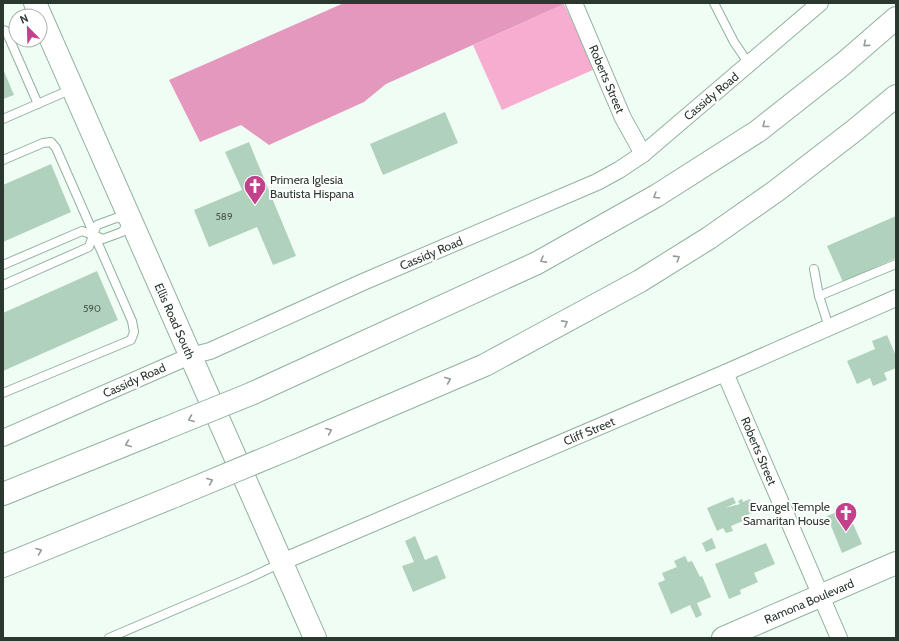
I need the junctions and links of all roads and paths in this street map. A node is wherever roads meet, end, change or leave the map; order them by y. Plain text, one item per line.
1 (35, 3) edge
2 (574, 3) edge
3 (714, 3) edge
4 (820, 3) edge
5 (896, 18) edge
6 (3, 30) edge
7 (749, 64) junction
8 (73, 89) junction
9 (896, 96) edge
10 (38, 104) junction
11 (3, 119) edge
12 (643, 154) junction
13 (3, 160) edge
14 (131, 219) junction
15 (93, 235) junction
16 (896, 264) edge
17 (3, 265) edge
18 (814, 269) dead end
19 (3, 285) edge
20 (819, 296) junction
21 (896, 298) edge
22 (829, 327) junction
23 (190, 356) junction
24 (725, 373) junction
25 (3, 393) edge
26 (3, 438) edge
27 (3, 494) edge
28 (282, 562) junction
29 (896, 563) edge
30 (3, 566) edge
31 (821, 595) junction
32 (109, 638) edge
33 (315, 638) edge
34 (723, 638) edge
35 (839, 638) edge

1 - 8 main road, Ellis Road South
2 - 12 street, Roberts Street
3 - 7 lane
4 - 7 street, Cassidy Road
5 -> 27 main road, bridge
6 - 10 lane
7 - 12 street, Cassidy Road
8 - 10 lane
8 - 14 main road, Ellis Road South
30 -> 9 main road, bridge
10 - 11 lane
12 - 23 street, Cassidy Road
13 - 15 lane
14 - 15 lane
14 - 15 lane
14 - 23 main road, Ellis Road South
15 - 17 lane
15 - 19 lane
15 - 25 lane
16 - 20 lane
18 - 20 lane
20 - 22 lane
21 - 22 street, Cliff Street
22 - 24 street, Cliff Street
23 - 26 street, Cassidy Road
23 - 28 main road, Ellis Road South
24 - 28 street, Cliff Street
24 - 31 street, Roberts Street
28 - 32 lane
28 - 33 main road, Ellis Road South
29 - 31 main road, Ramona Boulevard
31 - 34 main road, Ramona Boulevard
31 - 35 street, Roberts Street

